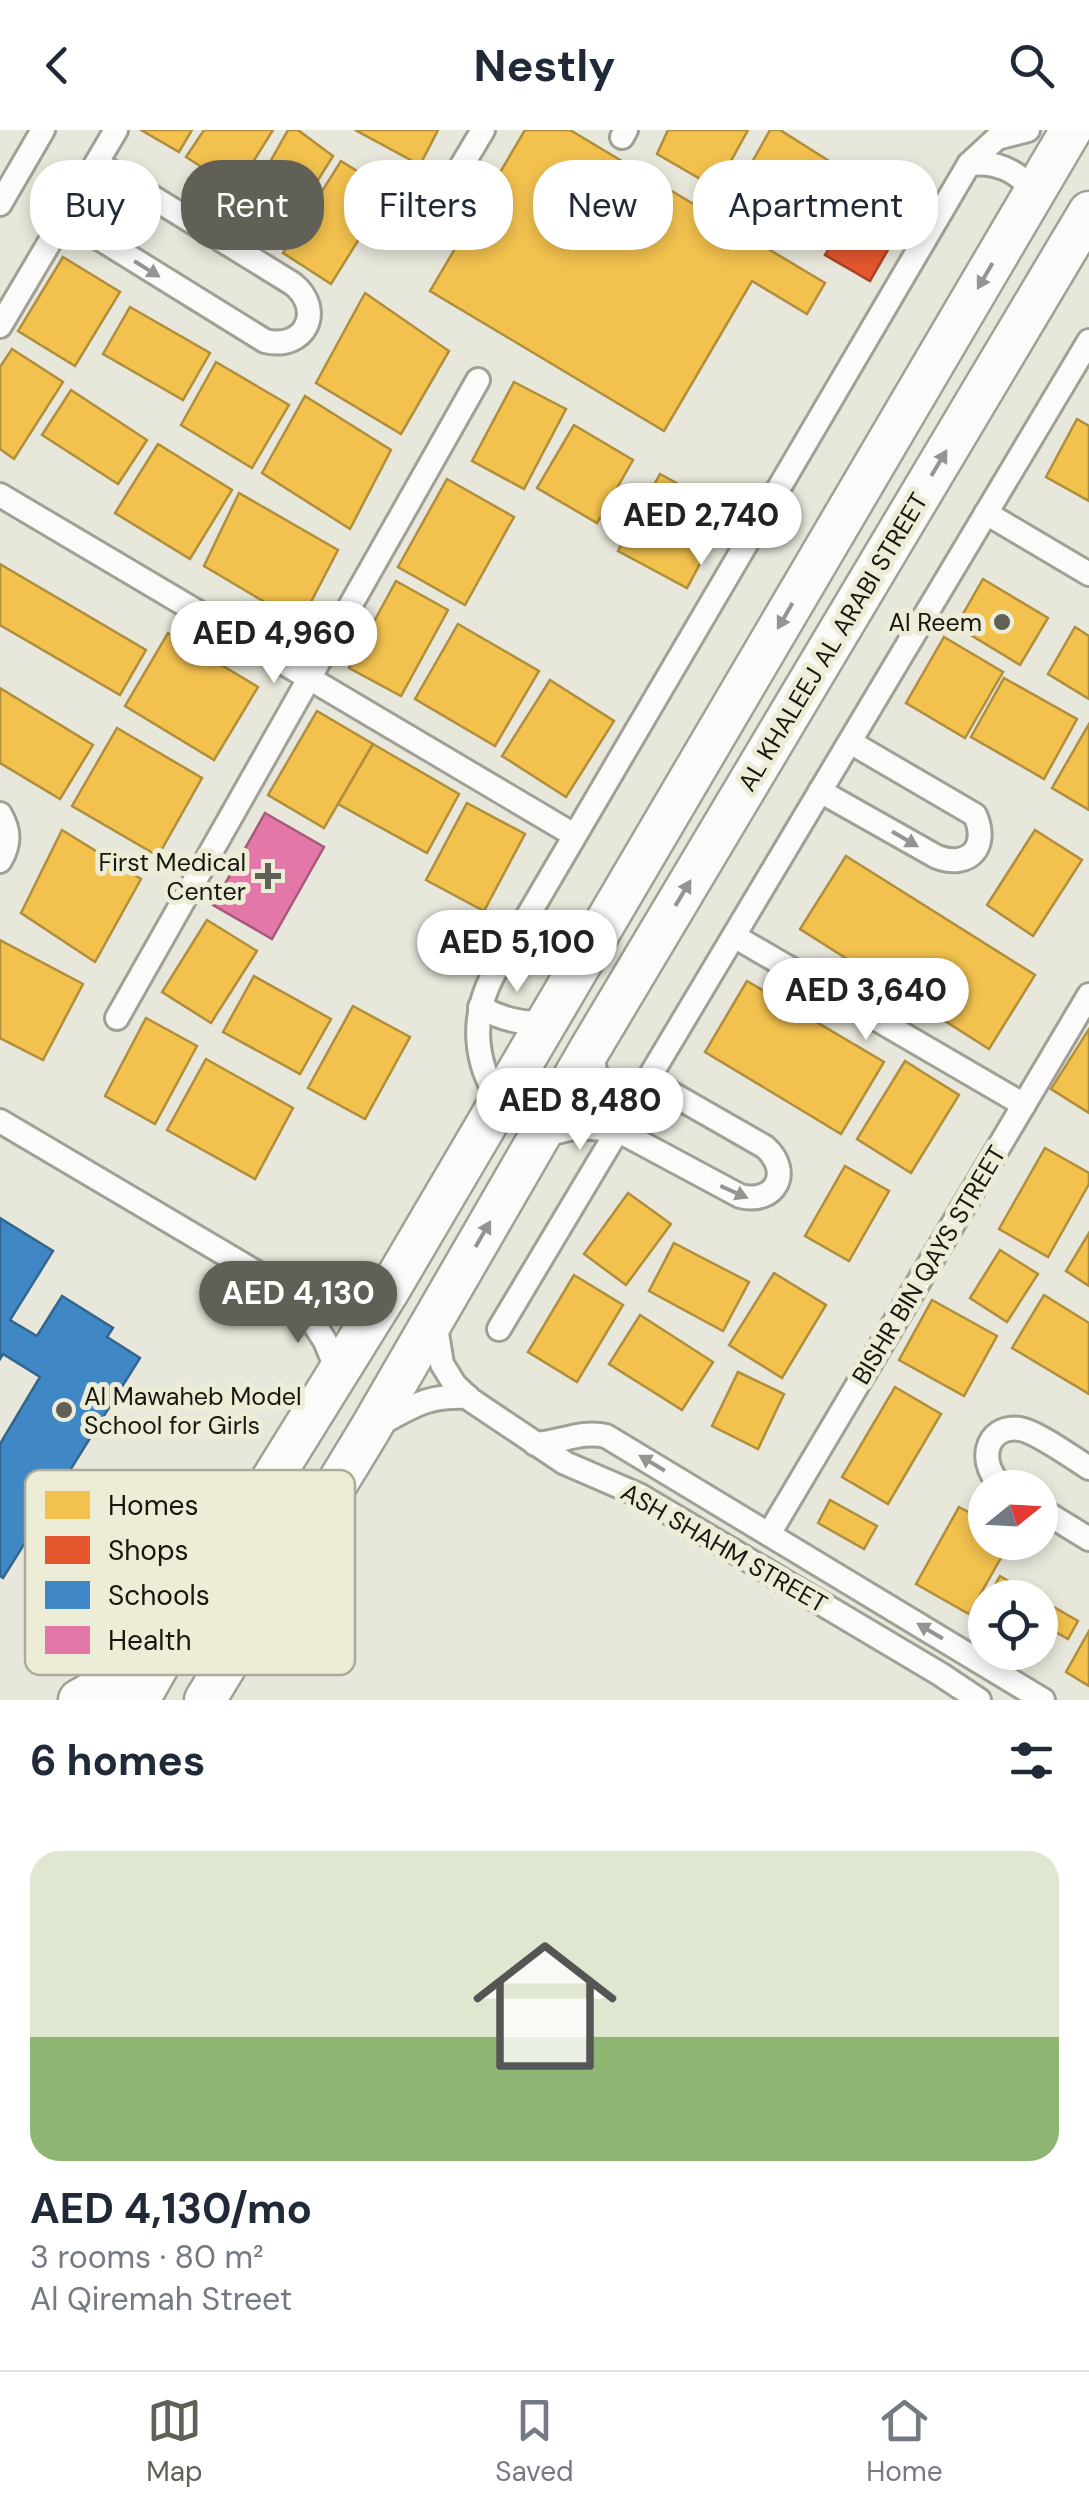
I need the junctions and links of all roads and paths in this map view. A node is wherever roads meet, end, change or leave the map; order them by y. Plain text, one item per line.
1 (43, 130) edge
2 (116, 130) edge
3 (483, 130) edge
4 (1028, 130) edge
5 (1071, 130) edge
6 (98, 160) edge
7 (465, 160) edge
8 (969, 164) junction
9 (1034, 192) junction
10 (161, 203) edge
11 (0, 204) edge
12 (1084, 226) edge
13 (43, 250) edge
14 (117, 250) edge
15 (4, 312) edge
16 (1089, 341) edge
17 (478, 380) dead end
18 (0, 496) edge
19 (986, 514) junction
20 (1089, 574) edge
21 (309, 678) junction
22 (850, 742) junction
23 (820, 792) junction
24 (0, 814) edge
25 (574, 835) junction
26 (0, 861) edge
27 (734, 936) junction
28 (1089, 994) edge
29 (480, 1007) junction
30 (117, 1018) dead end
31 (546, 1022) junction
32 (590, 1049) junction
33 (648, 1080) junction
34 (500, 1101) junction
35 (1024, 1105) junction
36 (0, 1121) edge
37 (617, 1130) junction
38 (540, 1136) junction
39 (388, 1292) junction
40 (296, 1296) junction
41 (434, 1318) junction
42 (498, 1329) dead end
43 (338, 1375) junction
44 (468, 1398) junction
45 (368, 1430) junction
46 (597, 1434) junction
47 (535, 1444) junction
48 (1089, 1468) edge
49 (576, 1469) junction
50 (278, 1470) edge
51 (344, 1470) edge
52 (988, 1470) edge
53 (1058, 1520) edge
54 (769, 1534) junction
55 (1089, 1540) edge
56 (124, 1675) edge
57 (153, 1675) edge
58 (219, 1675) edge
59 (79, 1700) edge
60 (139, 1700) edge
61 (204, 1700) edge
62 (979, 1700) edge
63 (1043, 1700) edge

1 - 11 street
2 - 6 street
3 - 7 street
4 - 8 street
5 - 9 highway
8 - 9 street
8 - 25 street
9 -> 31 highway
14 -> 10 street
32 -> 12 highway, AL KHALEEJ AL ARABI STREET
13 - 15 street
16 - 19 street
17 - 21 street
18 - 21 street
19 - 20 street
19 - 22 street
21 - 25 street
21 - 30 street
22 - 23 street
23 -> 22 street
23 - 27 street
24 - 26 street
25 - 29 street
27 - 33 street
27 - 35 street
28 - 35 street, BISHR BIN QAYS STREET
29 - 31 street
29 - 34 street
31 - 34 highway
32 - 37 street
32 - 38 highway, AL KHALEEJ AL ARABI STREET
33 - 37 street
37 -> 33 street
34 - 39 highway
35 - 54 street, BISHR BIN QAYS STREET
36 - 40 street
37 - 38 street
37 - 42 street
41 -> 38 highway, AL KHALEEJ AL ARABI STREET
39 - 40 street
39 - 43 highway
40 - 43 street
41 - 44 street, ASH SHAHM STREET
41 - 45 highway, AL KHALEEJ AL ARABI STREET
43 - 50 highway
44 - 45 street
44 - 47 street, ASH SHAHM STREET
45 - 51 highway, AL KHALEEJ AL ARABI STREET
46 - 47 street
46 - 49 street
54 -> 46 street
47 - 49 street, ASH SHAHM STREET
48 - 52 street
49 - 62 street, ASH SHAHM STREET
53 - 55 street
63 -> 54 street
56 - 59 highway
57 - 60 highway
58 - 61 highway, AL KHALEEJ AL ARABI STREET

